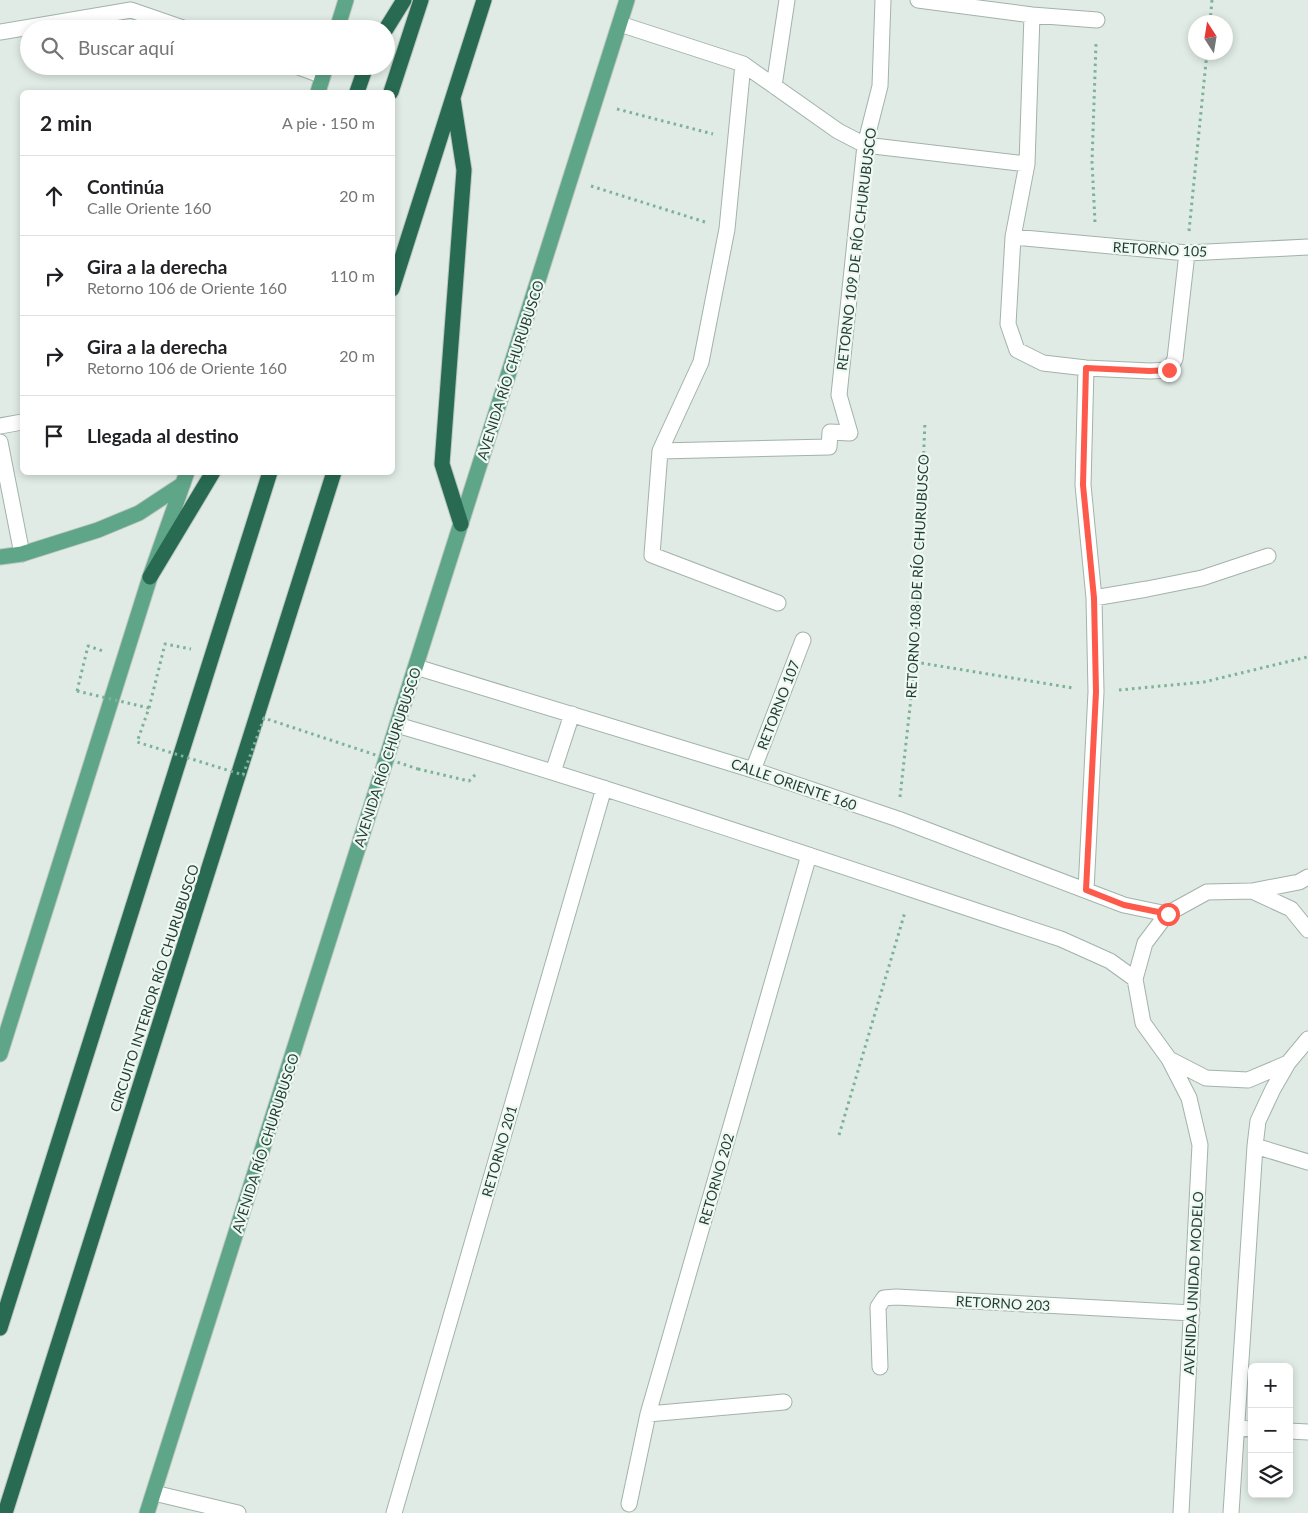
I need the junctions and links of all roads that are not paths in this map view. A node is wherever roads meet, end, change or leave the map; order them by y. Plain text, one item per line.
1 (346, 0) edge
2 (404, 0) edge
3 (421, 0) edge
4 (484, 0) edge
5 (627, 0) edge
6 (787, 0) edge
7 (883, 0) edge
8 (918, 0) edge
9 (1038, 15) junction
10 (71, 20) edge
11 (160, 20) edge
12 (340, 20) edge
13 (392, 20) edge
14 (1097, 20) road end
15 (620, 24) junction
16 (20, 29) edge
17 (0, 32) edge
18 (743, 64) junction
19 (323, 75) edge
20 (363, 75) edge
21 (774, 86) junction
22 (319, 90) edge
23 (358, 90) edge
24 (392, 90) edge
25 (453, 99) junction
26 (865, 145) junction
27 (1027, 164) junction
28 (1013, 238) junction
29 (1308, 247) edge
30 (1186, 253) junction
31 (395, 280) edge
32 (1086, 368) junction
33 (20, 422) edge
34 (0, 426) edge
35 (0, 442) edge
36 (660, 451) junction
37 (211, 475) edge
38 (269, 475) edge
39 (333, 475) edge
40 (185, 478) edge
41 (461, 524) junction
42 (22, 554) junction
43 (1268, 556) dead end
44 (0, 557) edge
45 (150, 577) junction
46 (1094, 598) junction
47 (778, 603) dead end
48 (803, 640) dead end
49 (416, 667) junction
50 (572, 714) junction
51 (397, 725) junction
52 (754, 770) junction
53 (553, 772) junction
54 (604, 788) junction
55 (809, 855) junction
56 (1308, 877) edge
57 (1086, 890) junction
58 (1252, 892) junction
59 (1168, 914) junction
60 (1308, 930) edge
61 (1135, 979) junction
62 (1308, 1039) edge
63 (0, 1054) edge
64 (1169, 1058) junction
65 (1288, 1063) junction
66 (1255, 1146) junction
67 (1308, 1162) edge
68 (1192, 1314) junction
69 (0, 1328) edge
70 (880, 1368) dead end
71 (784, 1402) dead end
72 (648, 1414) junction
73 (1244, 1428) edge
74 (1293, 1431) edge
75 (1308, 1432) edge
76 (154, 1493) junction
77 (629, 1504) dead end
78 (5, 1513) edge
79 (147, 1513) edge
80 (238, 1513) edge
81 (394, 1513) edge
82 (1181, 1513) edge
83 (1231, 1513) edge

1 - 12 main road
2 - 13 highway
3 - 24 highway
4 - 25 highway
5 - 15 main road, AVENIDA RÍO CHURUBUSCO
6 - 21 street
7 - 26 street, RETORNO 109 DE RÍO CHURUBUSCO
8 - 9 street
9 - 14 street
9 - 27 street
10 - 11 street
15 - 18 street
15 - 41 main road, AVENIDA RÍO CHURUBUSCO
16 - 17 street
18 - 21 street
18 - 36 street
19 - 22 main road
20 - 23 highway
21 - 26 street
25 - 31 highway
25 - 41 highway
26 - 27 street
26 - 36 street, RETORNO 109 DE RÍO CHURUBUSCO
27 - 28 street
28 - 30 street, RETORNO 105
28 - 32 street
29 - 30 street, RETORNO 105
30 - 32 street
32 - 46 street
33 - 34 street
35 - 42 street
36 - 47 street
37 - 45 highway
38 - 69 highway
39 - 78 highway, CIRCUITO INTERIOR RÍO CHURUBUSCO
40 - 42 main road
40 - 45 main road
41 - 49 main road, AVENIDA RÍO CHURUBUSCO
42 - 44 main road
43 - 46 street
45 - 63 main road
46 - 57 street
48 - 52 street, RETORNO 107
49 - 50 street, CALLE ORIENTE 160
49 - 51 main road, AVENIDA RÍO CHURUBUSCO
50 - 52 street, CALLE ORIENTE 160
50 - 53 street
51 - 53 street
51 - 76 main road, AVENIDA RÍO CHURUBUSCO
52 - 57 street, CALLE ORIENTE 160
53 - 54 street
54 - 55 street
54 - 81 street, RETORNO 201
55 - 61 street
55 - 72 street, RETORNO 202
56 - 58 street
57 - 59 street, CALLE ORIENTE 160
58 - 59 street
58 - 60 street
59 - 61 street
61 - 64 street
62 - 65 street
64 - 65 street
64 - 68 street, AVENIDA UNIDAD MODELO
65 - 66 street
66 - 67 street
66 - 73 street
68 - 70 street, RETORNO 203
68 - 82 street, AVENIDA UNIDAD MODELO
71 - 72 street
72 - 77 street, RETORNO 202
73 - 83 street
74 - 75 street
76 - 79 main road, AVENIDA RÍO CHURUBUSCO
76 - 80 street

